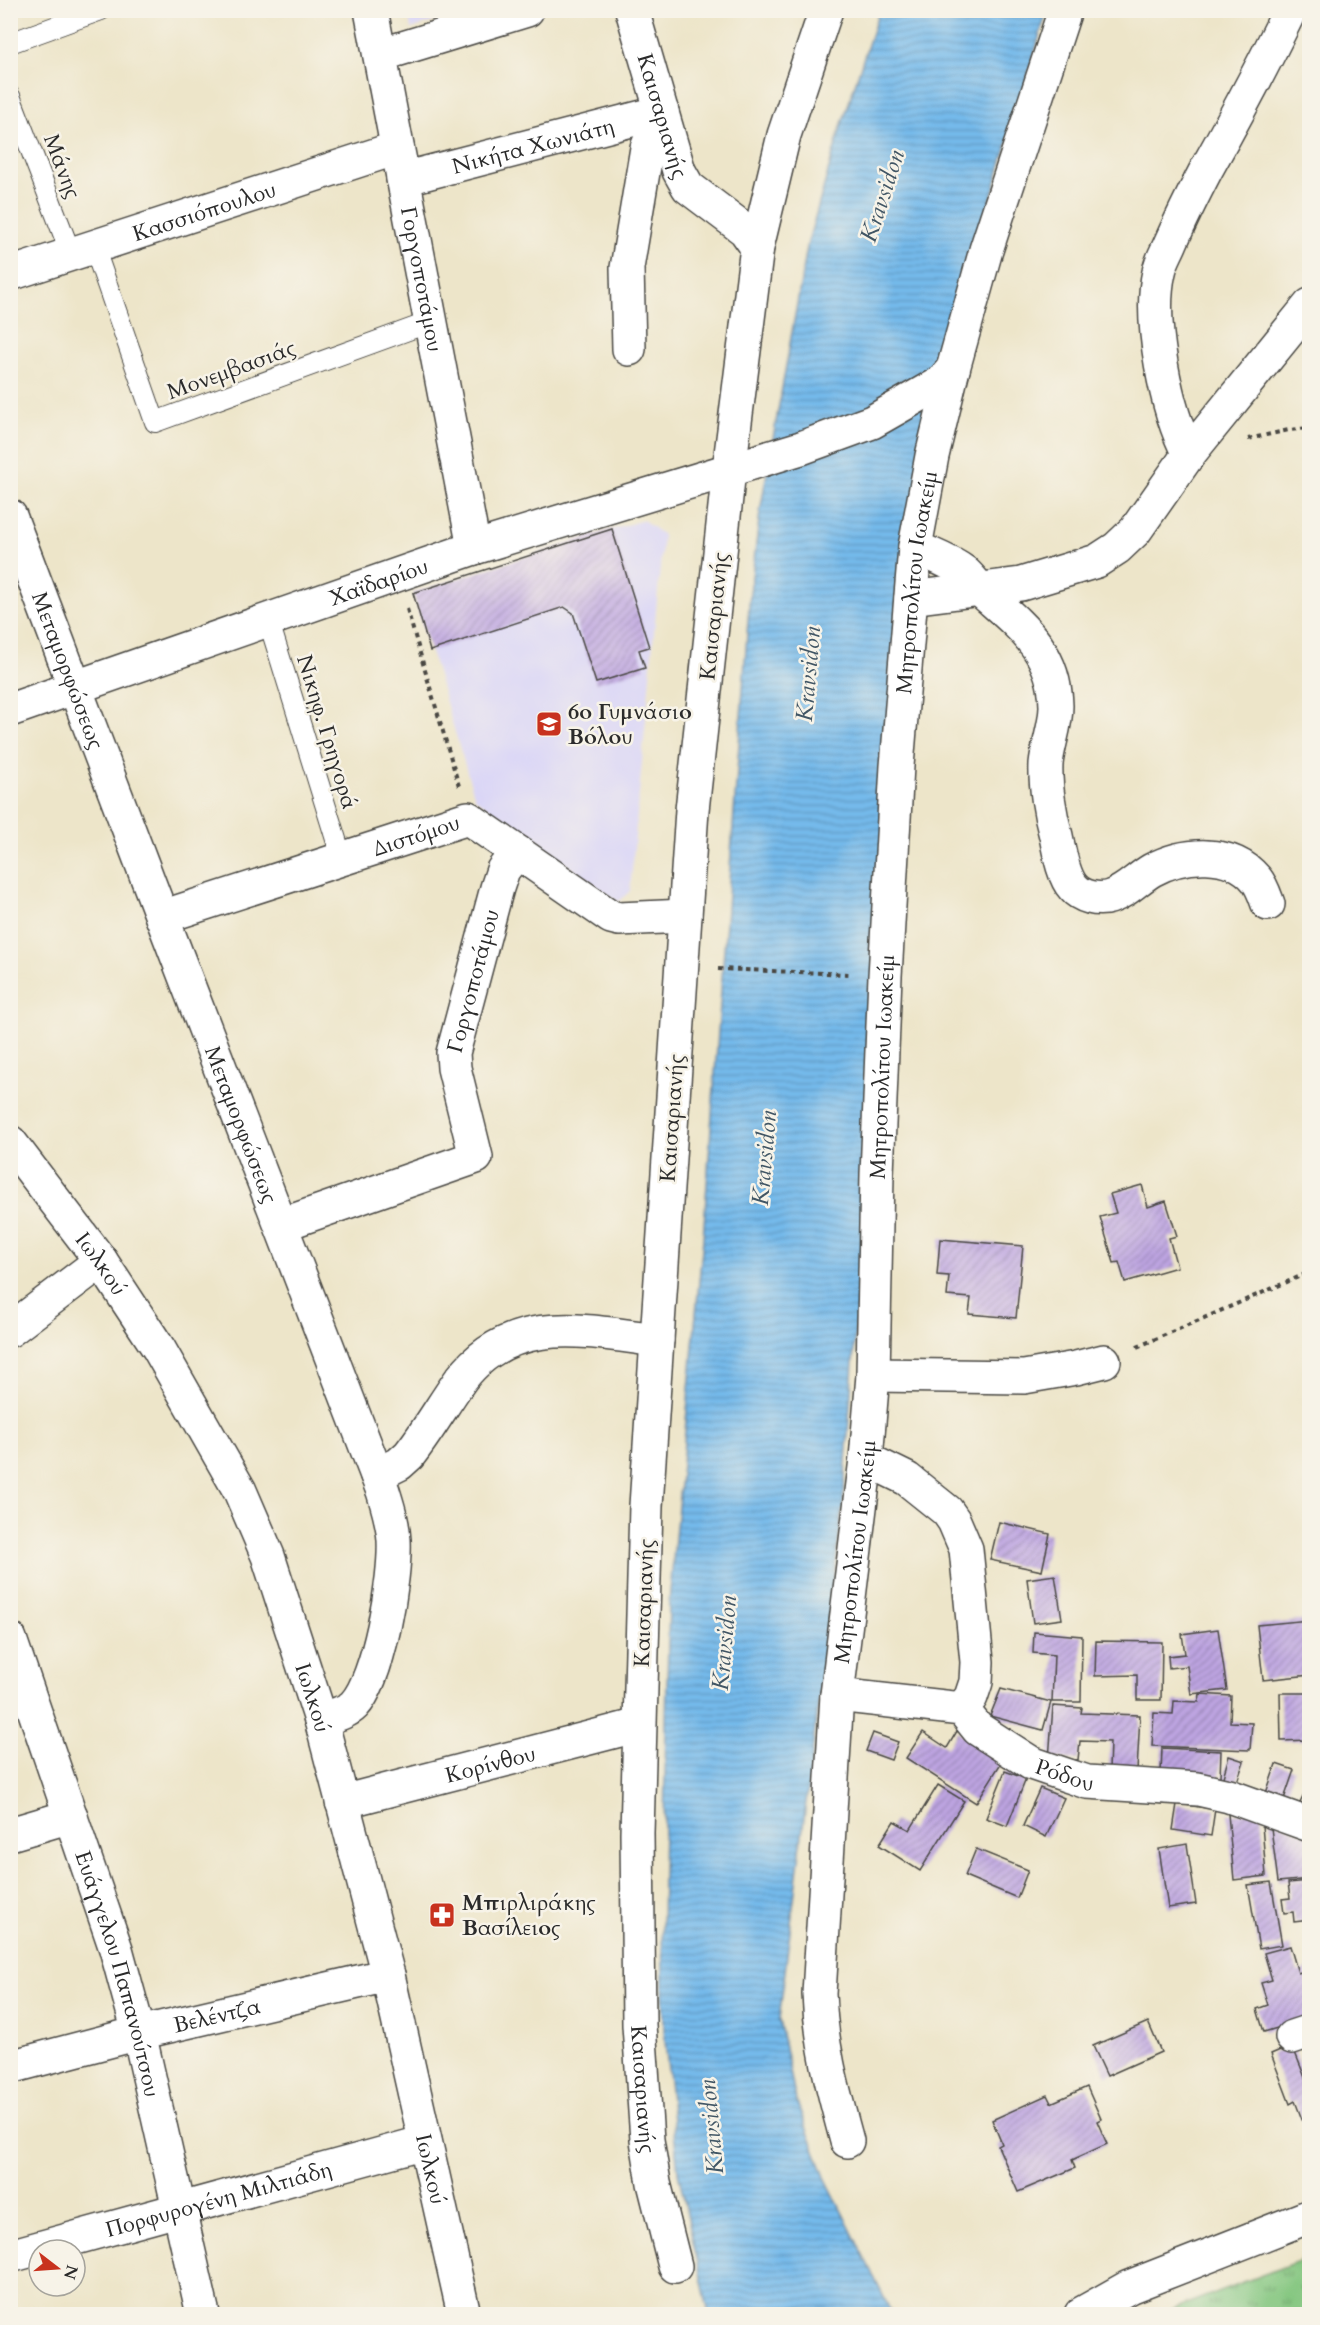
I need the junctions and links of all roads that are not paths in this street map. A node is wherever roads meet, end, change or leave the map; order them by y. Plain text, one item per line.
1 (102, 10) edge
2 (371, 10) edge
3 (528, 10) edge
4 (632, 10) edge
5 (826, 10) edge
6 (1065, 10) edge
7 (1290, 10) edge
8 (57, 18) edge
9 (10, 43) edge
10 (380, 55) junction
11 (10, 96) edge
12 (662, 112) junction
13 (400, 164) junction
14 (757, 247) junction
15 (83, 250) junction
16 (10, 274) edge
17 (1310, 305) edge
18 (430, 322) junction
19 (629, 349) dead end
20 (947, 375) junction
21 (1189, 454) junction
22 (739, 466) junction
23 (14, 534) edge
24 (915, 547) junction
25 (474, 548) junction
26 (980, 590) junction
27 (911, 597) junction
28 (268, 619) junction
29 (75, 687) junction
30 (10, 710) edge
31 (518, 852) junction
32 (342, 859) junction
33 (1268, 904) dead end
34 (685, 916) junction
35 (162, 917) junction
36 (10, 1142) edge
37 (281, 1225) junction
38 (101, 1261) junction
39 (10, 1330) edge
40 (657, 1340) junction
41 (1104, 1361) road end
42 (873, 1375) junction
43 (866, 1459) junction
44 (377, 1475) junction
45 (10, 1639) edge
46 (837, 1695) junction
47 (962, 1709) junction
48 (321, 1720) junction
49 (639, 1725) junction
50 (342, 1802) junction
51 (71, 1816) junction
52 (1310, 1825) edge
53 (10, 1834) edge
54 (388, 1975) junction
55 (140, 2033) junction
56 (10, 2067) edge
57 (847, 2140) dead end
58 (425, 2142) junction
59 (180, 2210) junction
60 (1310, 2216) edge
61 (10, 2256) edge
62 (675, 2266) dead end
63 (203, 2314) edge
64 (464, 2314) edge
65 (1081, 2314) edge

1 - 8 lane
2 - 10 street, Γοργοποτάμου
3 - 10 street
4 - 12 street, Καισαριανής
5 - 14 street
6 - 20 street, Μητροπολίτου Ιωακείμ
7 - 21 street
8 - 9 lane
10 - 13 street, Γοργοποτάμου
11 - 15 lane, Μάνης
12 - 13 street, Νικήτα Χωνιάτη
12 - 14 street, Καισαριανής
12 - 19 street
13 - 15 street, Κασσιόπουλου
13 - 18 street, Γοργοποτάμου
14 - 22 street, Καισαριανής
15 - 16 street, Κασσιόπουλου
15 - 18 lane, Μονεμβασιάς
17 - 21 street
18 - 25 street, Γοργοποτάμου
20 - 22 street, Χαϊδαρίου
20 - 24 street, Μητροπολίτου Ιωακείμ
21 - 26 street
22 - 25 street, Χαϊδαρίου
22 - 34 street, Καισαριανής
23 - 29 street, Μεταμορφώσεως
24 - 26 street
24 - 27 street, Μητροπολίτου Ιωακείμ
25 - 28 street, Χαϊδαρίου
26 - 27 street
26 - 33 street
27 - 42 street, Μητροπολίτου Ιωακείμ
28 - 29 street, Χαϊδαρίου
28 - 32 lane, Νικηφ. Γρηγορά
29 - 30 street, Χαϊδαρίου
29 - 35 street, Μεταμορφώσεως
31 - 32 street, Διστόμου
31 - 34 street, Διστόμου
31 - 37 street, Γοργοποτάμου
32 - 35 street, Διστόμου
34 - 40 street, Καισαριανής
35 - 37 street, Μεταμορφώσεως
36 - 38 street, Ιωλκού
37 - 44 street, Μεταμορφώσεως
38 - 39 street
38 - 48 street, Ιωλκού
40 - 44 street
40 - 49 street, Καισαριανής
41 - 42 street
42 - 43 street, Μητροπολίτου Ιωακείμ
43 - 46 street, Μητροπολίτου Ιωακείμ
43 - 47 street
44 - 48 street, Μεταμορφώσεως
45 - 51 street, Ευάγγελου Παπανούτσου
46 - 47 street
46 - 57 street, Μητροπολίτου Ιωακείμ
47 - 52 street, Ρόδου
48 - 50 street, Ιωλκού
49 - 50 street, Κορίνθου
49 - 62 street, Καισαριανής
50 - 54 street, Ιωλκού
51 - 53 street
51 - 55 street, Ευάγγελου Παπανούτσου
54 - 55 street, Βελέντζα
54 - 58 street, Ιωλκού
55 - 56 street, Βελέντζα
55 - 59 street, Ευάγγελου Παπανούτσου
58 - 59 street, Πορφυρογένη Μιλτιάδη
58 - 64 street, Ιωλκού
59 - 61 street, Πορφυρογένη Μιλτιάδη
59 - 63 street, Ευάγγελου Παπανούτσου
60 - 65 street

